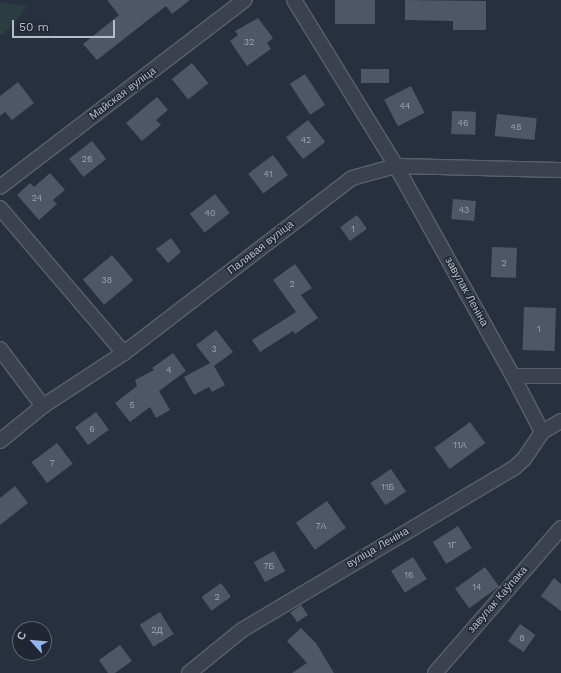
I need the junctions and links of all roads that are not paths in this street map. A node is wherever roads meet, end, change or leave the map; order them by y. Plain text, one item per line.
1 (245, 0) edge
2 (294, 0) edge
3 (396, 166) junction
4 (561, 170) edge
5 (0, 187) edge
6 (0, 208) edge
7 (0, 349) edge
8 (124, 353) junction
9 (513, 376) junction
10 (561, 376) edge
11 (43, 406) junction
12 (561, 421) edge
13 (542, 432) junction
14 (0, 441) edge
15 (561, 528) edge
16 (189, 673) edge
17 (435, 673) edge

1 - 5 street, Майская вуліца
2 - 3 street, завулак Леніна
3 - 4 street, Палявая вуліца
3 - 8 street, Палявая вуліца
3 - 9 street, завулак Леніна
6 - 8 street
7 - 11 street
8 - 11 street, Палявая вуліца
9 - 10 street
9 - 13 street, завулак Леніна
11 - 14 street, Палявая вуліца
12 - 13 street, вуліца Леніна
13 - 16 street, вуліца Леніна
15 - 17 street, завулак Каўпака

